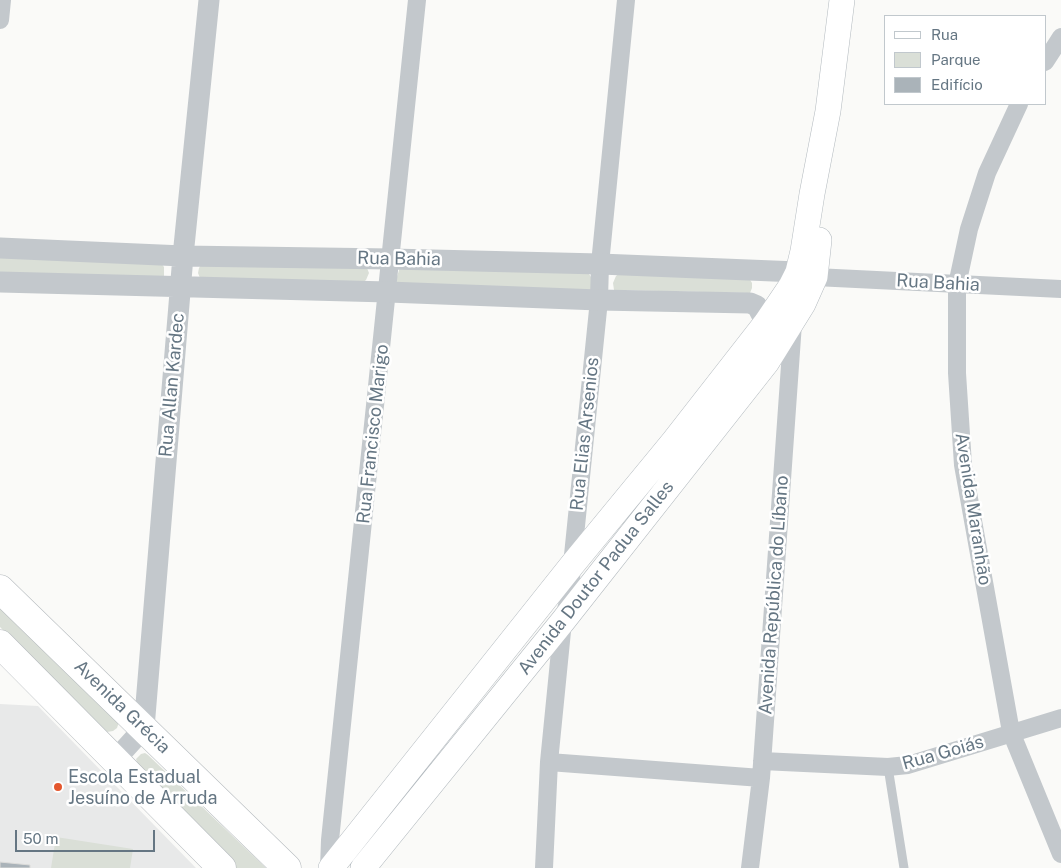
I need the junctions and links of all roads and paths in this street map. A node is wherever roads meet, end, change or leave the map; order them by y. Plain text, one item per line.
1 (2, 0) edge
2 (209, 0) edge
3 (417, 0) edge
4 (626, 0) edge
5 (842, 0) edge
6 (0, 20) edge
7 (1061, 37) edge
8 (1046, 60) edge
9 (1019, 105) edge
10 (0, 248) edge
11 (183, 256) junction
12 (391, 258) junction
13 (600, 264) junction
14 (753, 271) junction
15 (806, 275) junction
16 (0, 282) edge
17 (957, 285) junction
18 (181, 288) junction
19 (1061, 289) edge
20 (388, 292) junction
21 (599, 300) junction
22 (750, 303) junction
23 (794, 321) junction
24 (766, 323) junction
25 (572, 565) junction
26 (0, 589) edge
27 (563, 621) junction
28 (0, 644) edge
29 (1061, 718) edge
30 (144, 728) junction
31 (1011, 732) junction
32 (115, 760) junction
33 (762, 761) junction
34 (549, 762) junction
35 (888, 768) junction
36 (761, 778) junction
37 (1061, 854) edge
38 (222, 868) edge
39 (287, 868) edge
40 (330, 868) edge
41 (363, 868) edge
42 (544, 868) edge
43 (750, 868) edge
44 (904, 868) edge

1 - 6 street
2 - 11 street, Rua Allan Kardec
3 - 12 street, Rua Francisco Marigo
4 - 13 street, Rua Elias Arsenios
5 - 15 main road
7 - 8 street
9 - 17 street, Avenida Maranhão
10 - 11 street, Rua Bahia
11 - 12 street, Rua Bahia
11 - 18 street, Rua Allan Kardec
12 - 13 street, Rua Bahia
12 - 20 street, Rua Francisco Marigo
13 - 14 street, Rua Bahia
13 - 21 street, Rua Elias Arsenios
14 - 15 street, Rua Bahia
14 - 22 street
15 - 17 street, Rua Bahia
15 - 23 main road, Avenida Doutor Padua Salles
15 - 24 main road, Avenida Doutor Padua Salles
16 - 18 street, Rua Bahia
17 - 19 street, Rua Bahia
17 - 31 street, Avenida Maranhão
18 - 20 street, Rua Bahia
18 - 30 street, Rua Allan Kardec
20 - 21 street, Rua Bahia
20 - 40 street, Rua Francisco Marigo
21 - 22 street, Rua Bahia
21 - 25 street, Rua Elias Arsenios
22 - 24 street
23 - 27 main road, Avenida Doutor Padua Salles
23 - 33 street, Avenida República do Líbano
24 - 25 main road, Avenida Doutor Padua Salles
25 - 27 street, Rua Elias Arsenios
25 - 40 main road, Avenida Doutor Padua Salles
26 - 30 main road, Avenida Grécia
27 - 34 street, Rua Elias Arsenios
27 - 41 main road, Avenida Doutor Padua Salles
28 - 32 main road
29 - 31 street, Rua Goiás
30 - 32 street
30 - 39 main road, Avenida Grécia
31 - 35 street, Rua Goiás
31 - 37 street, Avenida Maranhão
32 - 38 main road
33 - 35 street, Rua Goiás
33 - 36 street, Avenida República do Líbano
34 - 36 street
34 - 42 street, Rua Elias Arsenios
35 - 44 lane
36 - 43 street, Avenida República do Líbano

